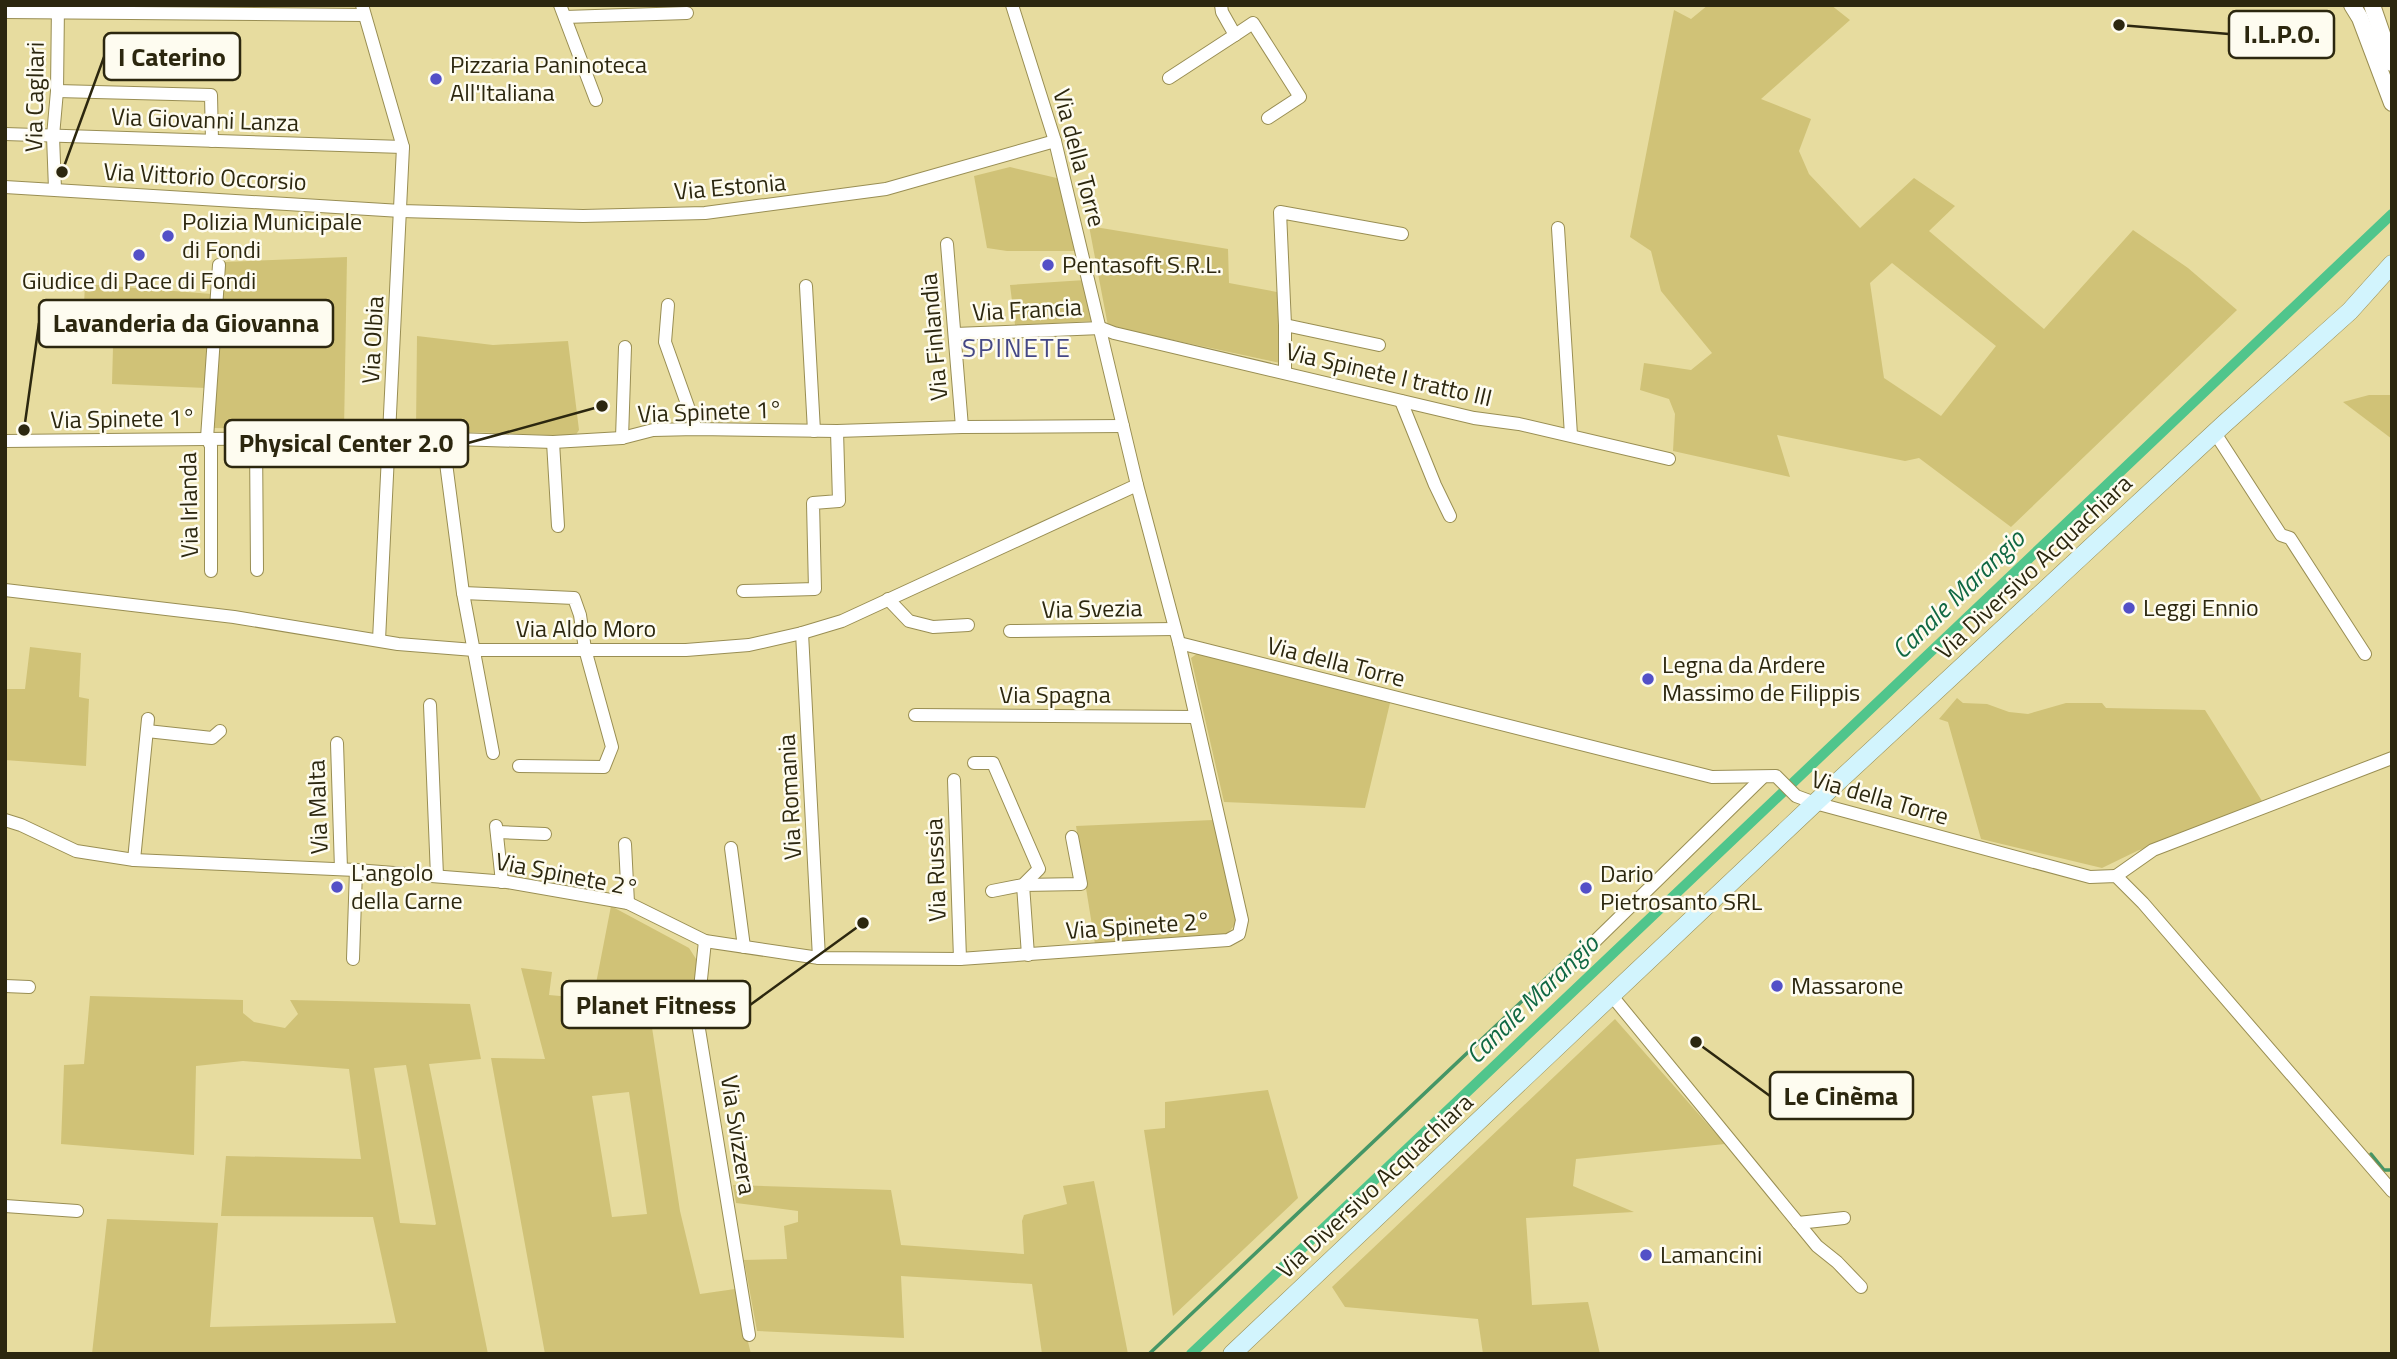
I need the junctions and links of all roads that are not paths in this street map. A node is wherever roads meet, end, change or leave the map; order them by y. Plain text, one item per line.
1 (1012, 5) edge
2 (1221, 5) edge
3 (2352, 5) edge
4 (2372, 5) edge
5 (57, 8) edge
6 (363, 10) edge
7 (562, 11) edge
8 (5, 12) edge
9 (687, 13) dead end
10 (1235, 35) junction
11 (2392, 63) edge
12 (1169, 78) dead end
13 (57, 91) junction
14 (596, 100) dead end
15 (2392, 103) edge
16 (1268, 118) dead end
17 (5, 134) edge
18 (53, 136) junction
19 (212, 141) junction
20 (1055, 141) junction
21 (404, 147) junction
22 (5, 187) edge
23 (55, 189) junction
24 (401, 211) junction
25 (1558, 228) dead end
26 (1402, 234) dead end
27 (947, 244) dead end
28 (2392, 264) edge
29 (219, 265) dead end
30 (806, 286) dead end
31 (2392, 286) edge
32 (668, 305) dead end
33 (2350, 311) junction
34 (1285, 325) junction
35 (1101, 328) junction
36 (955, 334) junction
37 (1379, 345) dead end
38 (625, 346) dead end
39 (1285, 372) junction
40 (1401, 401) junction
41 (1123, 426) junction
42 (962, 427) junction
43 (696, 429) junction
44 (814, 430) junction
45 (838, 431) junction
46 (2215, 433) junction
47 (1571, 435) junction
48 (390, 437) junction
49 (207, 438) junction
50 (256, 438) junction
51 (622, 438) junction
52 (443, 440) junction
53 (5, 441) edge
54 (553, 442) junction
55 (1668, 459) dead end
56 (1137, 485) junction
57 (1450, 516) dead end
58 (558, 526) dead end
59 (257, 570) dead end
60 (211, 571) dead end
61 (5, 590) edge
62 (743, 591) dead end
63 (463, 593) junction
64 (888, 599) junction
65 (968, 625) dead end
66 (1175, 629) junction
67 (1010, 631) dead end
68 (802, 633) junction
69 (379, 640) junction
70 (1179, 643) junction
71 (585, 649) junction
72 (474, 650) junction
73 (2365, 654) dead end
74 (430, 705) dead end
75 (915, 715) dead end
76 (1195, 717) junction
77 (220, 731) dead end
78 (337, 743) dead end
79 (493, 753) dead end
80 (2392, 758) edge
81 (974, 763) dead end
82 (519, 766) dead end
83 (1769, 776) junction
84 (954, 780) dead end
85 (1815, 803) junction
86 (5, 820) edge
87 (545, 834) dead end
88 (1072, 837) dead end
89 (625, 844) dead end
90 (731, 849) dead end
91 (134, 860) junction
92 (341, 869) junction
93 (356, 870) junction
94 (436, 876) junction
95 (2116, 876) junction
96 (502, 882) junction
97 (1023, 885) junction
98 (992, 891) dead end
99 (628, 903) junction
100 (705, 941) junction
101 (744, 947) junction
102 (1587, 949) dead end
103 (1028, 955) junction
104 (819, 958) junction
105 (354, 959) dead end
106 (961, 959) junction
107 (5, 986) edge
108 (29, 987) dead end
109 (1612, 996) junction
110 (2392, 1191) edge
111 (5, 1206) edge
112 (77, 1211) dead end
113 (1844, 1218) dead end
114 (1798, 1223) junction
115 (1861, 1287) dead end
116 (749, 1335) dead end
117 (1232, 1354) edge

1 - 20 street, Via della Torre
2 - 10 street
3 - 15 street
4 - 11 street
5 - 6 street
5 - 8 street
5 - 13 street, Via Cagliari
6 - 21 street, Via Olbia
7 - 9 street
7 - 14 street
10 - 12 street
10 - 16 street
13 - 18 street, Via Cagliari
13 - 19 street
17 - 18 street, Via Giovanni Lanza
18 - 19 street, Via Giovanni Lanza
18 - 23 street, Via Cagliari
19 - 21 street, Via Giovanni Lanza
20 - 24 street, Via Estonia
20 - 35 street, Via della Torre
21 - 24 street, Via Olbia
22 - 23 street, Via Vittorio Occorsio
23 - 24 street, Via Vittorio Occorsio
24 - 48 street, Via Olbia
25 - 47 street
26 - 34 street
27 - 36 street, Via Finlandia
28 - 33 main road
29 - 49 street, Via Irlanda
30 - 44 street
31 - 33 main road
32 - 43 street
33 - 46 main road, Via Diversivo Acquachiara
34 - 37 street
34 - 39 street
35 - 36 street, Via Francia
35 - 39 street, Via Spinete I tratto III
35 - 41 street, Via della Torre
36 - 42 street, Via Finlandia
38 - 51 street
39 - 40 street, Via Spinete I tratto III
40 - 47 street, Via Spinete I tratto III
40 - 57 street
41 - 42 street, Via Spinete 1°
41 - 56 street, Via della Torre
42 - 45 street, Via Spinete 1°
43 - 44 street, Via Spinete 1°
43 - 51 street, Via Spinete 1°
44 - 45 street, Via Spinete 1°
45 - 62 street
46 - 73 street
46 - 85 main road, Via Diversivo Acquachiara
47 - 55 street, Via Spinete I tratto III
48 - 50 street, Via Spinete 1°
48 - 52 street, Via Spinete 1°
48 - 69 street, Via Olbia
49 - 50 street, Via Spinete 1°
49 - 53 street, Via Spinete 1°
49 - 60 street, Via Irlanda
50 - 59 street
51 - 54 street, Via Spinete 1°
52 - 54 street, Via Spinete 1°
52 - 63 street
54 - 58 street
56 - 64 street, Via Aldo Moro
56 - 66 street, Via della Torre
61 - 69 street, Via Aldo Moro
63 - 71 street
63 - 72 street
64 - 65 street
64 - 68 street, Via Aldo Moro
66 - 67 street, Via Svezia
66 - 70 street, Via della Torre
68 - 71 street, Via Aldo Moro
68 - 104 street, Via Romania
69 - 72 street, Via Aldo Moro
70 - 76 street, Via Spinete 2°
70 - 83 street, Via della Torre
71 - 72 street, Via Aldo Moro
71 - 82 street
72 - 79 street
74 - 94 street
75 - 76 street, Via Spagna
76 - 103 street, Via Spinete 2°
77 - 91 street
78 - 92 street, Via Malta
80 - 95 street
81 - 97 street
83 - 85 street, Via della Torre
83 - 102 street
84 - 106 street, Via Russia
85 - 95 street, Via della Torre
85 - 109 main road, Via Diversivo Acquachiara
86 - 91 street, Via Spinete 2°
87 - 96 street
88 - 97 street
89 - 99 street
90 - 101 street
91 - 92 street, Via Spinete 2°
92 - 93 street, Via Spinete 2°
93 - 94 street, Via Spinete 2°
93 - 105 street
94 - 96 street, Via Spinete 2°
95 - 110 street
96 - 99 street, Via Spinete 2°
97 - 98 street
97 - 103 street
99 - 100 street, Via Spinete 2°
100 - 101 street, Via Spinete 2°
100 - 116 street, Via Svizzera
101 - 104 street, Via Spinete 2°
103 - 106 street, Via Spinete 2°
104 - 106 street, Via Spinete 2°
107 - 108 street
109 - 114 street
109 - 117 main road, Via Diversivo Acquachiara
111 - 112 street
113 - 114 street
114 - 115 street

